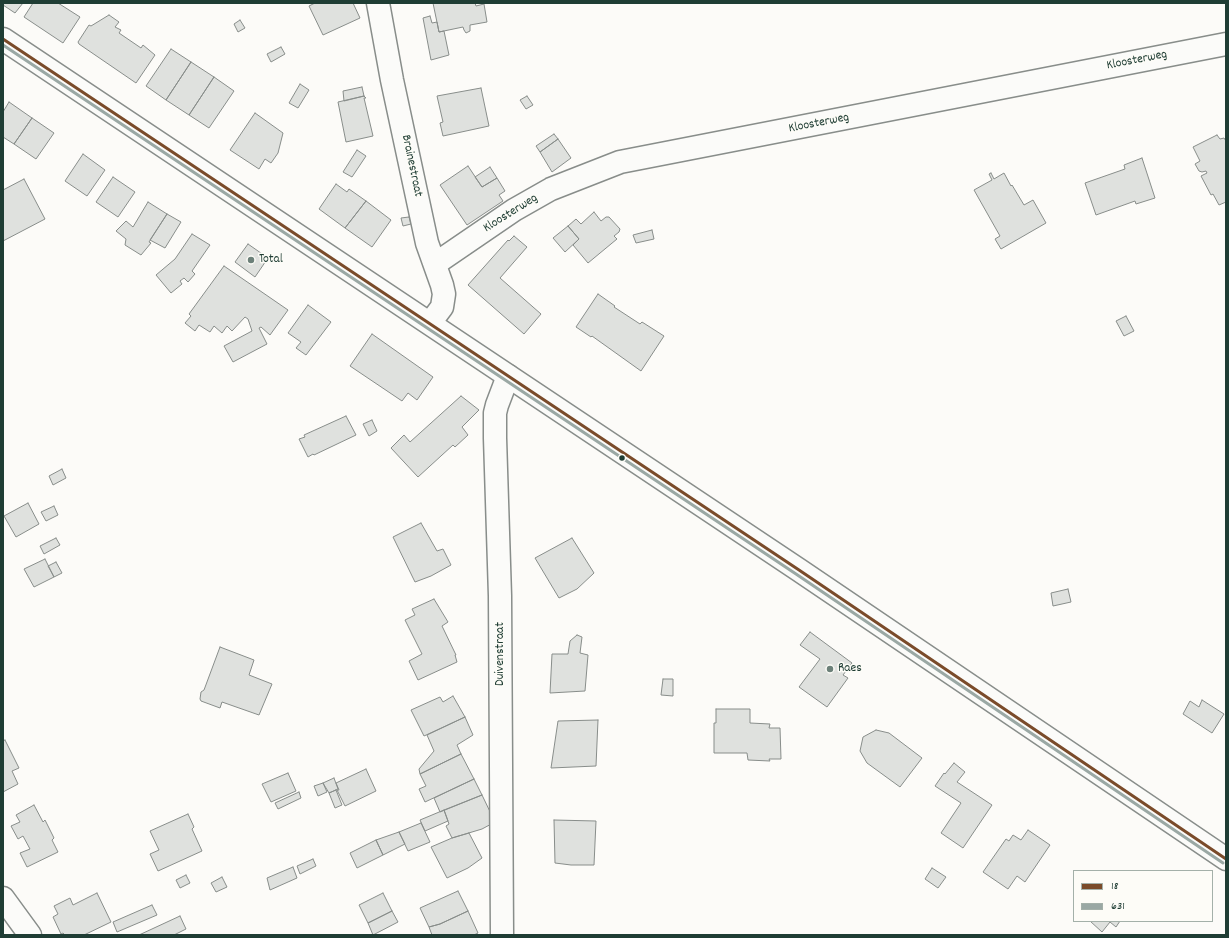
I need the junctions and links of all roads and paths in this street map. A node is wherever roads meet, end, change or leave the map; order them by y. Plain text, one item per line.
1 (378, 3) edge
2 (3, 40) edge
3 (1226, 44) edge
4 (435, 264) junction
5 (430, 324) junction
6 (508, 376) junction
7 (1226, 858) edge
8 (3, 898) edge
9 (30, 935) edge
10 (502, 935) edge

1 - 4 street, Brainestraat
2 - 5 street
3 - 4 street, Kloosterweg
4 - 5 street, Brainestraat
5 - 6 street
6 - 7 street
6 - 10 street, Duivenstraat
8 - 9 street

